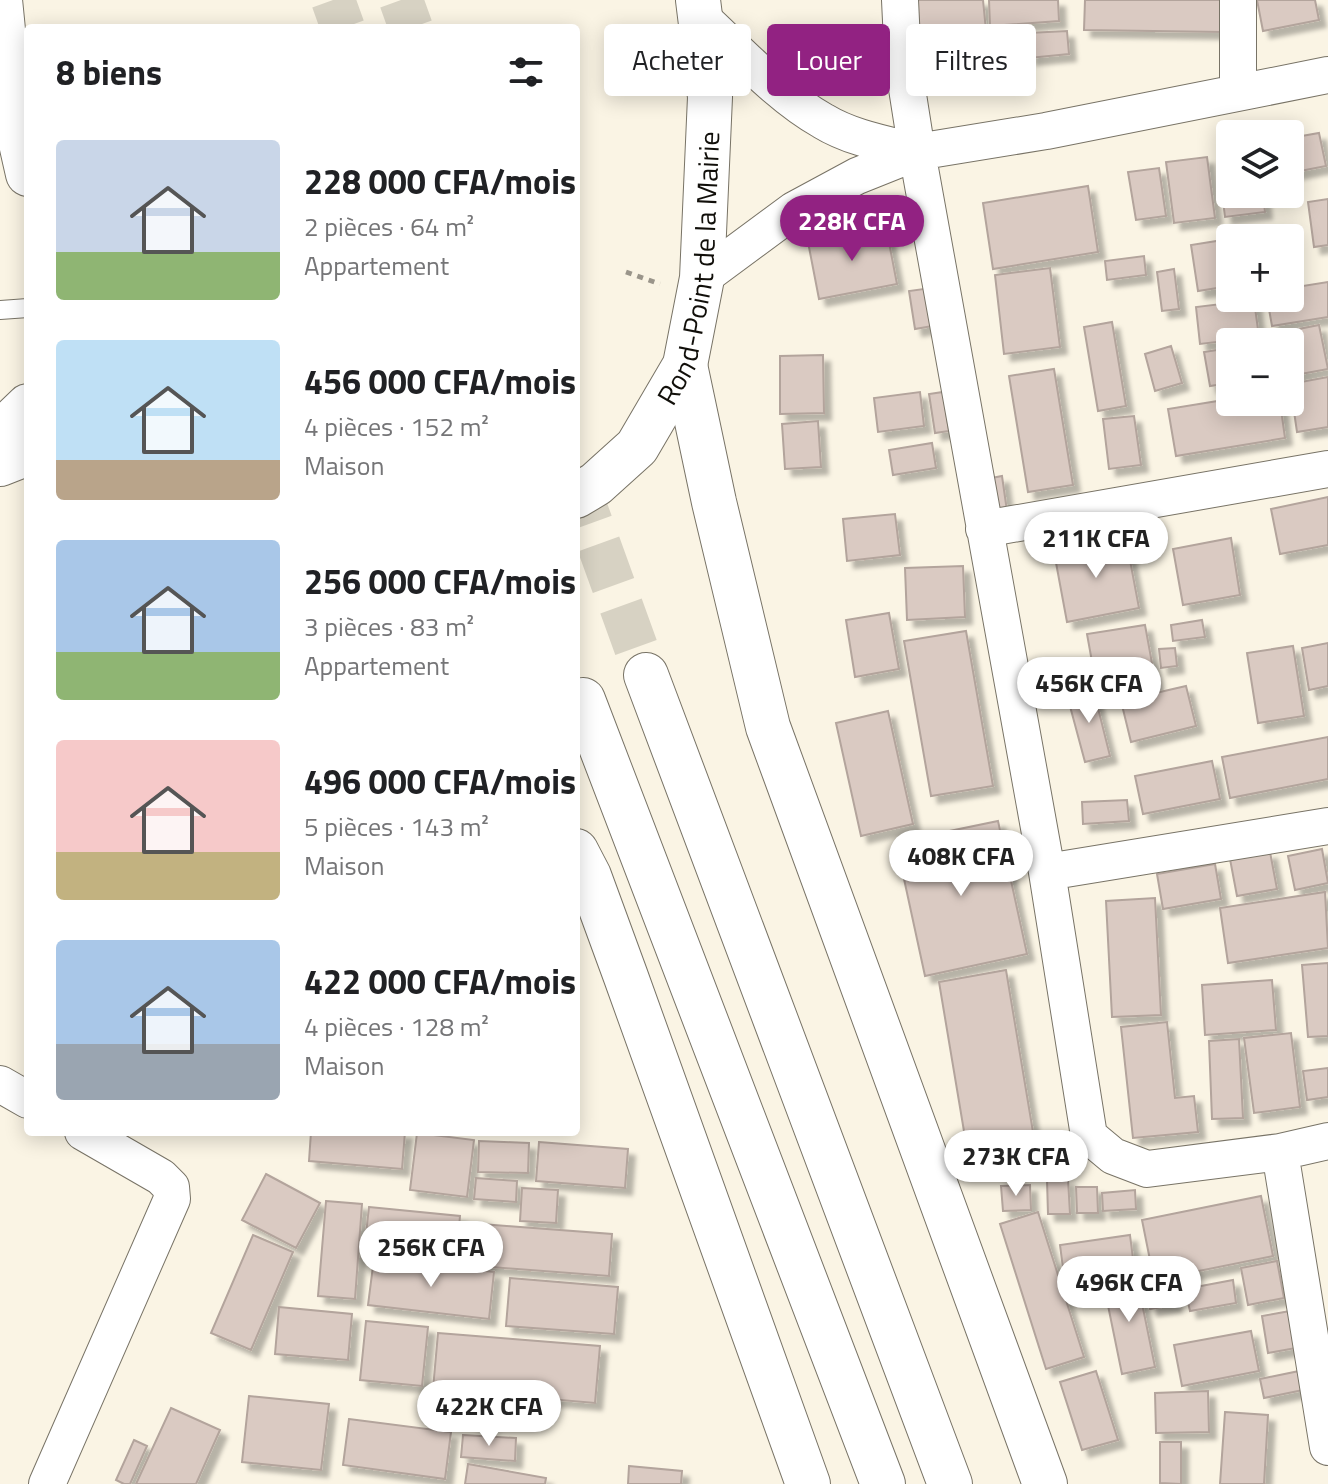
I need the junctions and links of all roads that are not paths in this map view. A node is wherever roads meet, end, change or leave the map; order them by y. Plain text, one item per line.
1 (0, 0) edge
2 (900, 0) edge
3 (1238, 0) edge
4 (700, 8) edge
5 (1328, 75) edge
6 (1238, 91) junction
7 (917, 152) junction
8 (24, 156) edge
9 (702, 278) junction
10 (24, 308) edge
11 (0, 310) edge
12 (685, 365) junction
13 (24, 410) edge
14 (0, 433) edge
15 (24, 455) edge
16 (0, 464) edge
17 (1328, 469) edge
18 (580, 494) edge
19 (984, 529) junction
20 (646, 675) tunnel mouth
21 (583, 700) dead end
22 (1328, 826) edge
23 (580, 859) edge
24 (1047, 872) junction
25 (0, 1084) edge
26 (24, 1098) edge
27 (90, 1136) edge
28 (1328, 1141) edge
29 (1280, 1152) junction
30 (1328, 1447) edge
31 (47, 1484) edge
32 (808, 1484) edge
33 (883, 1484) edge
34 (950, 1484) edge
35 (1045, 1484) edge

1 - 8 main road
2 - 7 street
3 - 6 street
4 - 7 street
4 - 9 main road, Rond-Point de la Mairie
5 - 6 street
6 - 7 street
7 - 9 street
7 - 19 street
9 - 12 main road, Rond-Point de la Mairie
10 - 11 lane
12 - 18 main road, Rond-Point de la Mairie
12 - 35 main road
13 - 14 main road
15 - 16 main road
17 - 19 street
19 - 24 street
20 - 34 main road
21 - 33 main road
22 - 24 street
23 - 32 main road
24 - 29 street
25 - 26 street
27 - 31 street
28 - 29 street
29 - 30 street

